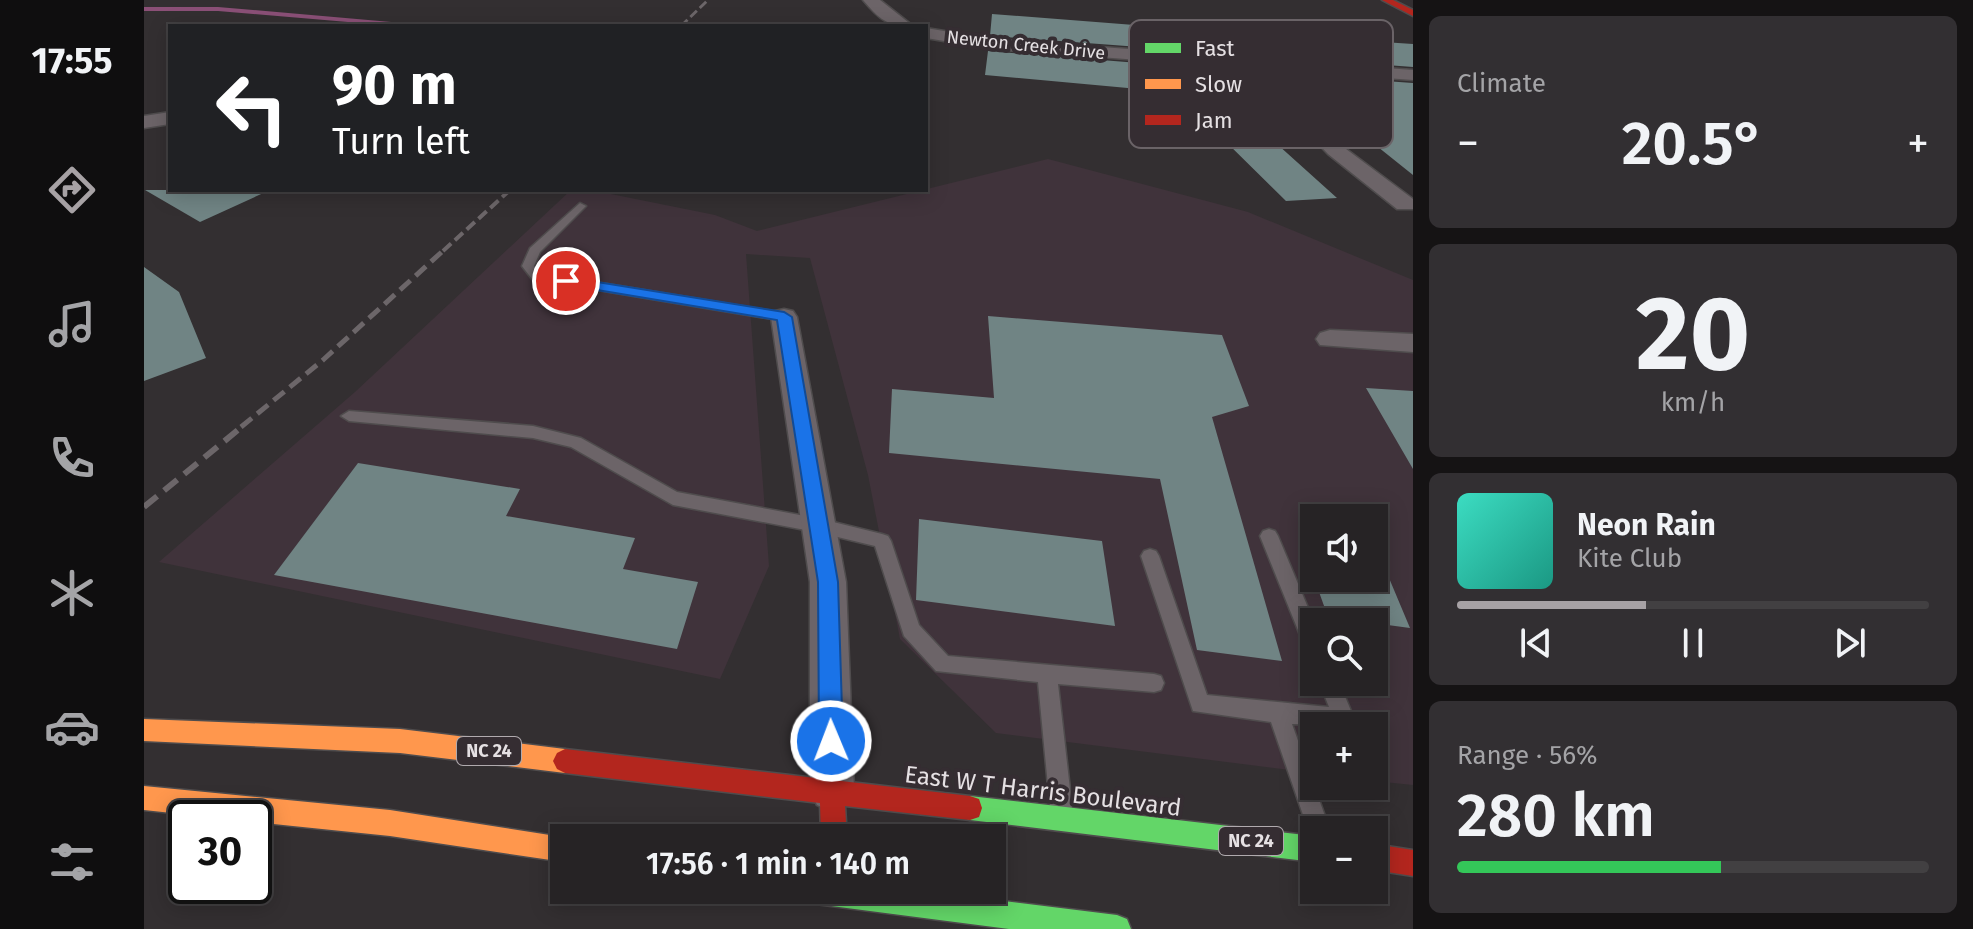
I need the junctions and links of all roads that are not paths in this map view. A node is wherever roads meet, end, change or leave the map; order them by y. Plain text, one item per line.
1 (871, 0) edge
2 (1386, 0) edge
3 (1413, 13) edge
4 (901, 24) edge
5 (928, 33) edge
6 (1129, 54) edge
7 (1393, 74) edge
8 (1413, 75) edge
9 (168, 118) edge
10 (144, 122) edge
11 (1333, 148) edge
12 (1405, 204) dead end
13 (580, 206) dead end
14 (784, 317) joint
15 (1330, 339) dead end
16 (1413, 343) edge
17 (349, 416) dead end
18 (821, 526) junction
19 (1269, 536) dead end
20 (1150, 556) dead end
21 (1300, 611) edge
22 (1047, 673) junction
23 (1154, 683) dead end
24 (1335, 696) edge
25 (1278, 713) junction
26 (144, 730) edge
27 (832, 790) junction
28 (144, 798) edge
29 (1314, 816) edge
30 (1062, 817) junction
31 (833, 824) edge
32 (550, 847) edge
33 (1300, 847) edge
34 (1388, 859) edge
35 (1413, 863) edge
36 (835, 904) edge
37 (926, 904) edge
38 (834, 917) dead end
39 (1117, 929) edge

1 - 4 street
2 - 3 main road
5 - 6 street, Newton Creek Drive
7 - 8 street, Newton Creek Drive
9 - 10 street
11 - 12 street
13 - 14 lane
14 - 18 street
15 - 16 street
17 - 18 lane
18 - 22 lane
18 - 27 street
19 - 21 lane
20 - 25 lane
22 - 23 lane
22 - 30 lane
24 - 25 lane
25 - 29 lane
26 - 27 main road, East W T Harris Boulevard / NC 24
27 - 30 main road, East W T Harris Boulevard / NC 24
27 - 31 main road
28 - 32 main road
30 - 33 main road, East W T Harris Boulevard / NC 24
34 - 35 main road
36 - 38 main road
37 - 39 main road

